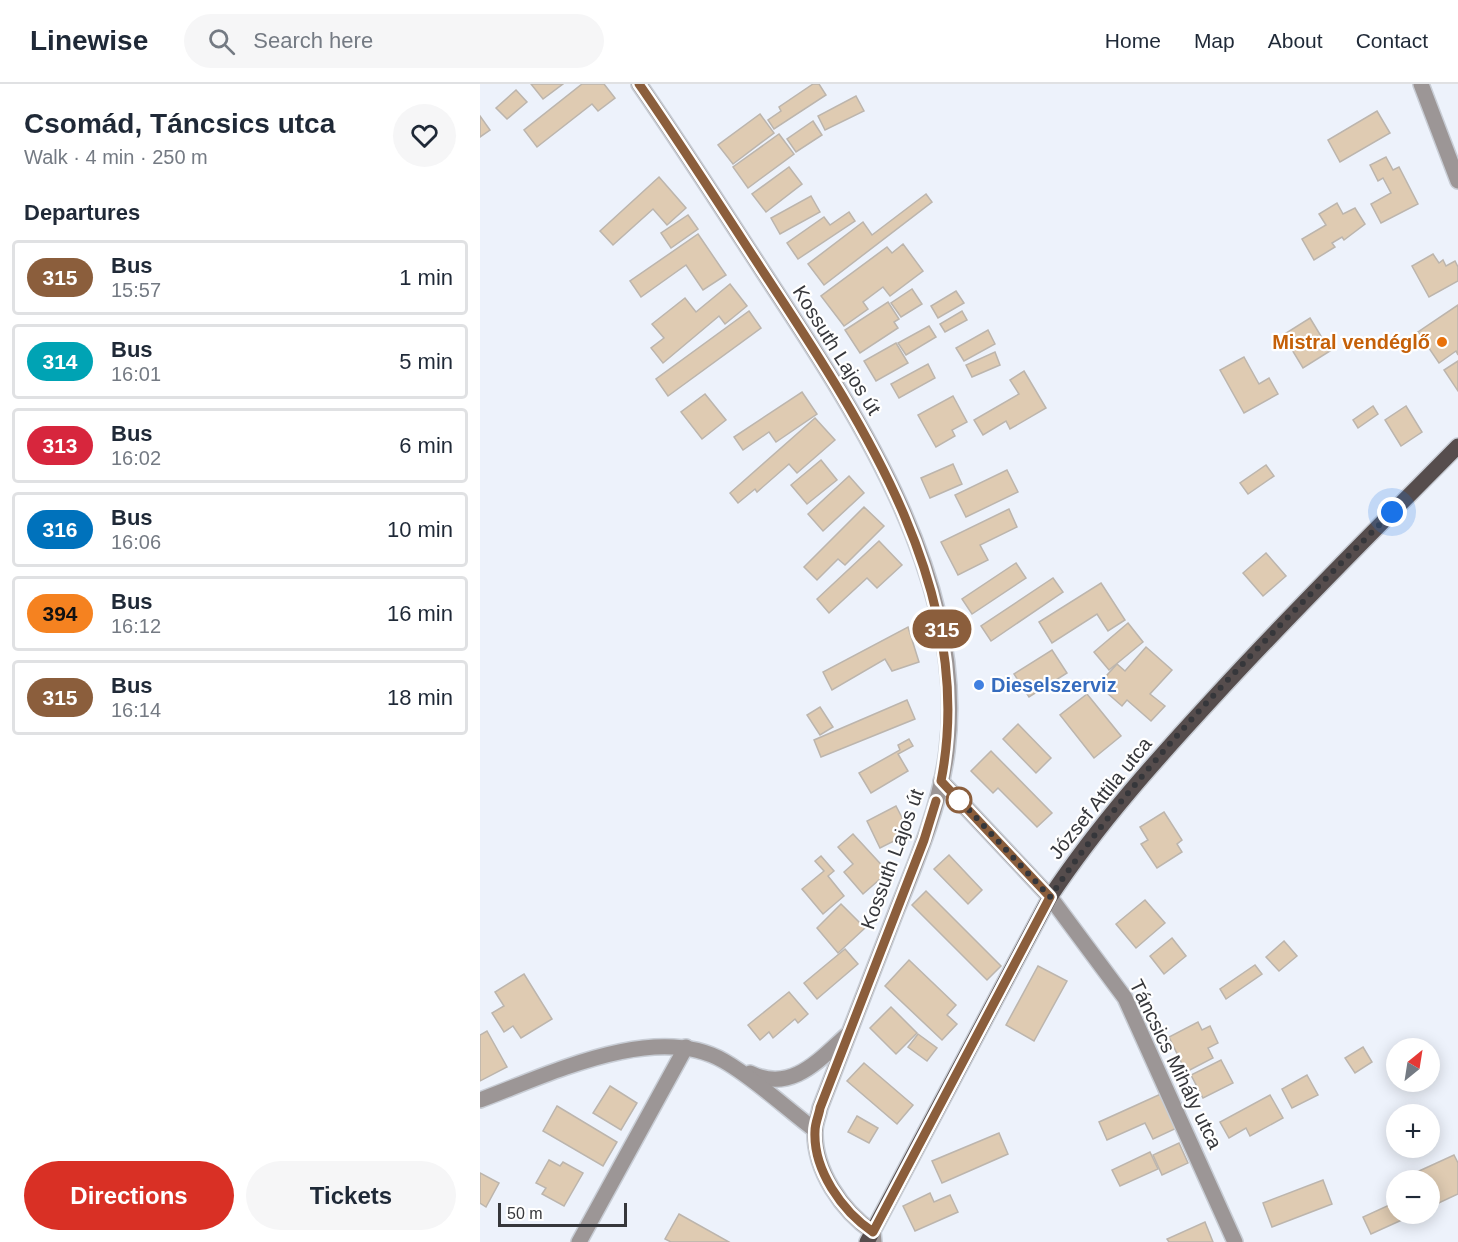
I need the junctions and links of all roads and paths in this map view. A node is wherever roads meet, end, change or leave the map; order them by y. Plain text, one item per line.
1 (639, 84) edge
2 (1421, 84) edge
3 (1458, 181) edge
4 (1458, 446) edge
5 (941, 781) junction
6 (1050, 897) junction
7 (849, 1033) junction
8 (686, 1047) junction
9 (724, 1060) junction
10 (480, 1100) edge
11 (815, 1130) junction
12 (871, 1239) edge
13 (579, 1242) edge
14 (1235, 1242) edge

1 - 5 street, Kossuth Lajos út
2 - 3 street
4 - 6 main road, József Attila utca
5 - 6 street, Táncsics Mihály utca
5 - 7 street, Kossuth Lajos út
6 - 12 main road, József Attila utca
6 - 14 street, Táncsics Mihály utca
7 - 9 street
7 - 11 street, Kossuth Lajos út
8 - 9 street
8 - 10 street
8 - 13 street
9 - 11 street
11 - 12 street, Kossuth Lajos út

